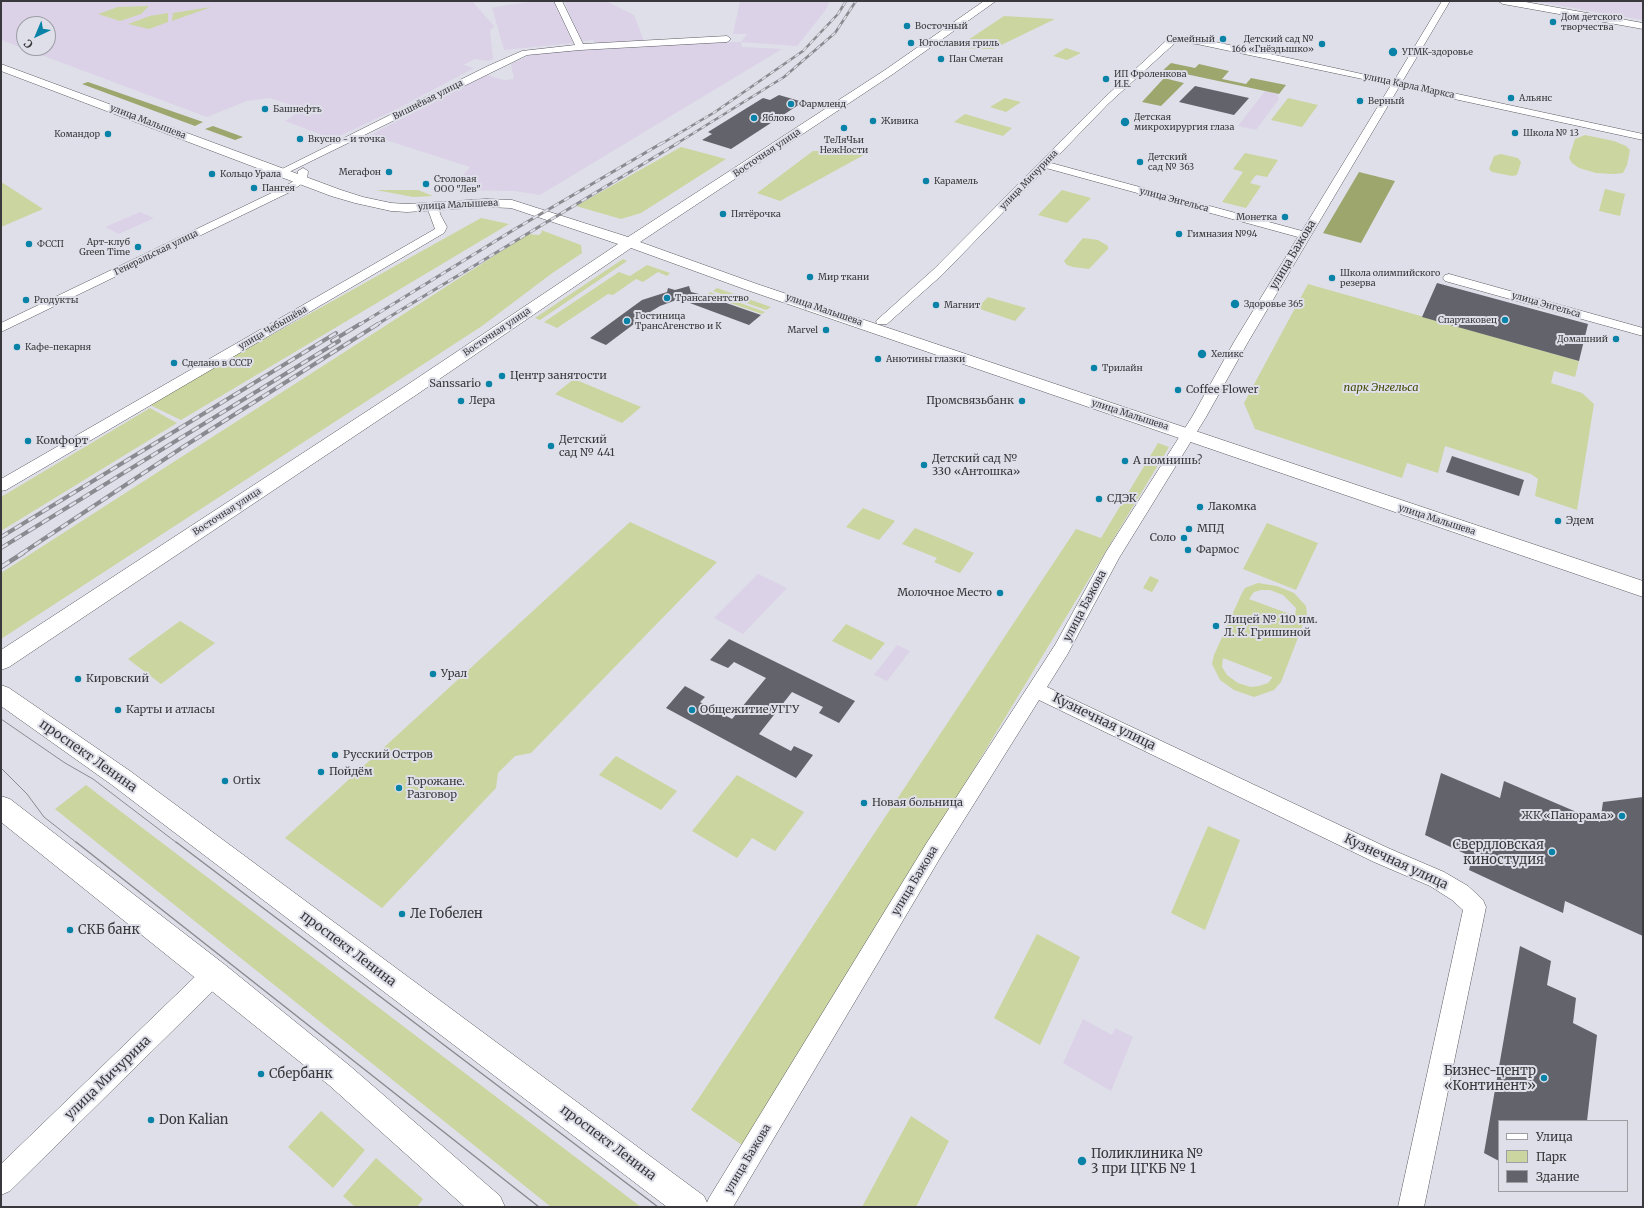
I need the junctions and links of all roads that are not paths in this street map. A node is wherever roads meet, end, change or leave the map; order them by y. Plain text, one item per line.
1 (558, 1) edge
2 (991, 1) edge
3 (1446, 1) edge
4 (1503, 1) edge
5 (1643, 26) edge
6 (727, 39) dead end
7 (1175, 39) joint
8 (580, 47) junction
9 (1, 59) edge
10 (1, 67) edge
11 (1397, 84) junction
12 (1643, 137) edge
13 (1044, 164) junction
14 (294, 173) junction
15 (433, 207) junction
16 (1305, 235) junction
17 (635, 240) junction
18 (1449, 278) dead end
19 (882, 321) junction
20 (1, 328) edge
21 (1643, 332) edge
22 (1191, 430) junction
23 (1, 486) edge
24 (1643, 574) edge
25 (1643, 589) edge
26 (1, 661) edge
27 (1036, 690) junction
28 (1, 694) edge
29 (1, 808) edge
30 (214, 974) junction
31 (1, 1182) edge
32 (489, 1207) edge
33 (693, 1207) edge
34 (718, 1207) edge
35 (1411, 1207) edge

1 - 8 street
2 - 17 main road, Восточная улица
3 - 11 street, улица Бажова
4 - 5 main road
6 - 8 street, Вишнёвая улица
7 - 11 street, улица Карла Маркса
7 - 13 street, улица Мичурина
8 - 14 street, Вишнёвая улица
9 - 14 main road, улица Малышева
10 - 14 main road, улица Малышева
11 - 12 street, улица Карла Маркса
11 - 16 street, улица Бажова
13 - 16 street, улица Энгельса
13 - 19 street, улица Мичурина
14 - 15 main road, улица Малышева
14 - 17 main road, улица Малышева
14 - 20 street, Генеральская улица
15 - 17 main road, улица Малышева
15 - 23 street, улица Чебышёва
16 - 22 street, улица Бажова
17 - 19 main road, улица Малышева
17 - 22 main road, улица Малышева
17 - 26 main road, Восточная улица
18 - 21 street, улица Энгельса
19 - 22 main road, улица Малышева
22 - 24 main road, улица Малышева
22 - 25 main road, улица Малышева
22 - 27 street, улица Бажова
27 - 34 street, улица Бажова
27 - 35 street, Кузнечная улица
28 - 33 main road, проспект Ленина
29 - 30 main road
30 - 31 street, улица Мичурина
30 - 32 main road

